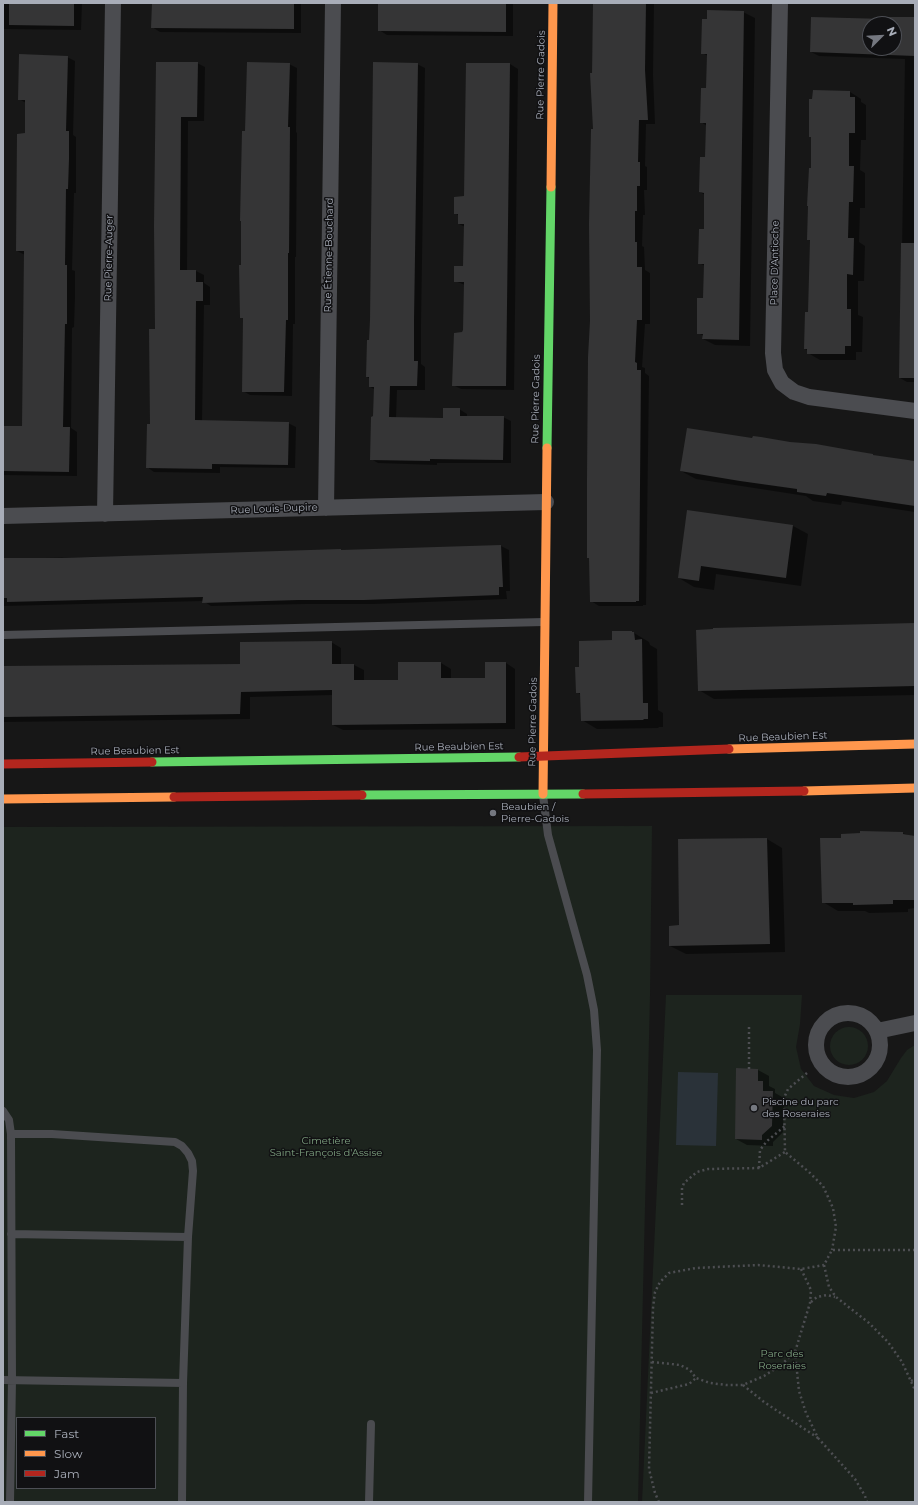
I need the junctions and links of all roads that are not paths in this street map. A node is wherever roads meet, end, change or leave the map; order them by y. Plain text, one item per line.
1 (113, 3) edge
2 (332, 3) edge
3 (553, 3) edge
4 (780, 3) edge
5 (915, 411) edge
6 (546, 502) junction
7 (326, 508) junction
8 (106, 514) junction
9 (3, 516) edge
10 (545, 622) junction
11 (3, 635) edge
12 (915, 744) edge
13 (543, 756) junction
14 (3, 764) edge
15 (915, 788) edge
16 (543, 794) junction
17 (3, 799) edge
18 (915, 1023) edge
19 (877, 1031) junction
20 (3, 1111) edge
21 (11, 1134) junction
22 (11, 1234) junction
23 (188, 1237) junction
24 (3, 1380) edge
25 (12, 1380) junction
26 (183, 1383) junction
27 (371, 1424) dead end
28 (10, 1502) edge
29 (182, 1502) edge
30 (369, 1502) edge
31 (588, 1502) edge

1 - 8 street, Rue Pierre-Auger
2 - 7 street, Rue Étienne-Bouchard
3 - 6 street, Rue Pierre Gadois
4 - 5 street, Place D'Antioche
6 - 7 street, Rue Louis-Dupire
6 - 10 street, Rue Pierre Gadois
7 - 8 street, Rue Louis-Dupire
8 - 9 street, Rue Louis-Dupire
10 - 11 lane
10 - 13 street, Rue Pierre Gadois
12 - 13 street, Rue Beaubien Est
13 - 14 street, Rue Beaubien Est
13 - 16 street, Rue Pierre Gadois
15 - 16 street
16 - 17 street
16 - 31 lane
18 - 19 street
19 - 19 street
20 - 21 lane
21 - 22 lane
21 - 23 lane
22 - 23 lane
22 - 25 lane
23 - 26 lane
24 - 25 lane
25 - 26 lane
25 - 28 lane
26 - 29 lane
27 - 30 lane

